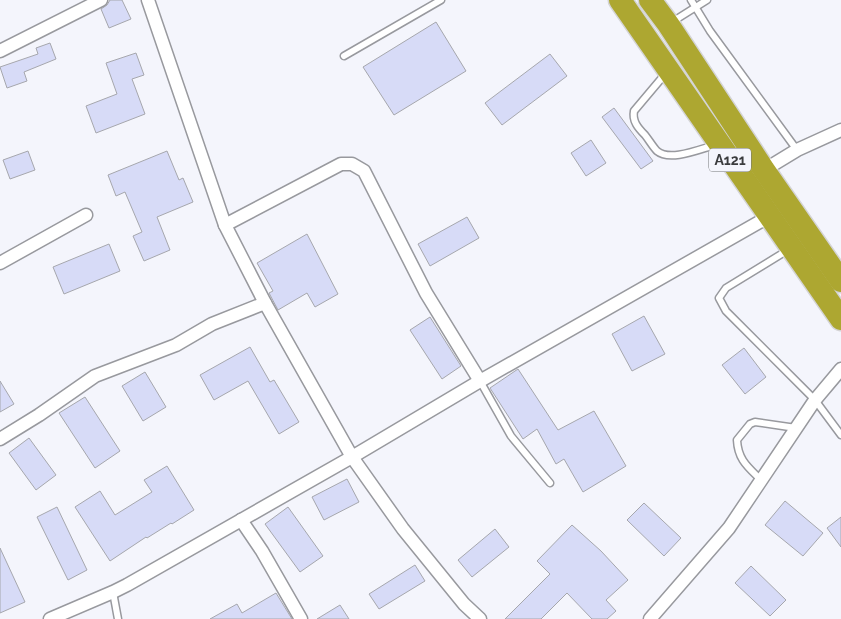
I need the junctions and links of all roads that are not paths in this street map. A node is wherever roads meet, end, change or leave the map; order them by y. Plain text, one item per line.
1 (101, 0) edge
2 (148, 0) edge
3 (440, 0) edge
4 (620, 0) edge
5 (650, 0) edge
6 (691, 0) edge
7 (707, 0) edge
8 (696, 7) junction
9 (668, 24) junction
10 (0, 51) edge
11 (344, 56) dead end
12 (668, 70) junction
13 (841, 130) edge
14 (719, 144) junction
15 (797, 150) junction
16 (764, 170) junction
17 (86, 215) dead end
18 (770, 216) junction
19 (226, 225) junction
20 (792, 247) junction
21 (0, 263) edge
22 (841, 281) edge
23 (265, 303) junction
24 (841, 319) edge
25 (841, 369) edge
26 (480, 381) junction
27 (815, 400) junction
28 (796, 428) junction
29 (841, 435) edge
30 (0, 439) edge
31 (352, 457) junction
32 (761, 480) junction
33 (550, 483) dead end
34 (242, 520) junction
35 (113, 592) junction
36 (50, 619) edge
37 (118, 619) edge
38 (300, 619) edge
39 (480, 619) edge
40 (650, 619) edge

1 - 10 street
2 - 19 street
3 - 11 lane
4 - 12 highway, A121
5 - 9 highway, A121
6 - 8 lane
7 - 8 lane
8 - 9 lane
8 - 15 lane
9 - 16 highway, A121
12 - 14 highway, A121
12 - 14 lane
13 - 15 street
14 - 18 highway, A121
15 - 16 street
16 - 22 highway, A121
17 - 21 street
18 - 20 highway, A121
18 - 26 street
19 - 23 street
19 - 26 street
20 - 24 highway, A121
20 - 27 lane
23 - 30 street
23 - 31 street
25 - 27 street
26 - 31 street
26 - 33 lane
27 - 28 street
27 - 29 lane
28 - 32 street
28 - 32 lane
31 - 34 street
31 - 39 street
32 - 40 street
34 - 35 street
34 - 38 street
35 - 36 street
35 - 37 lane

